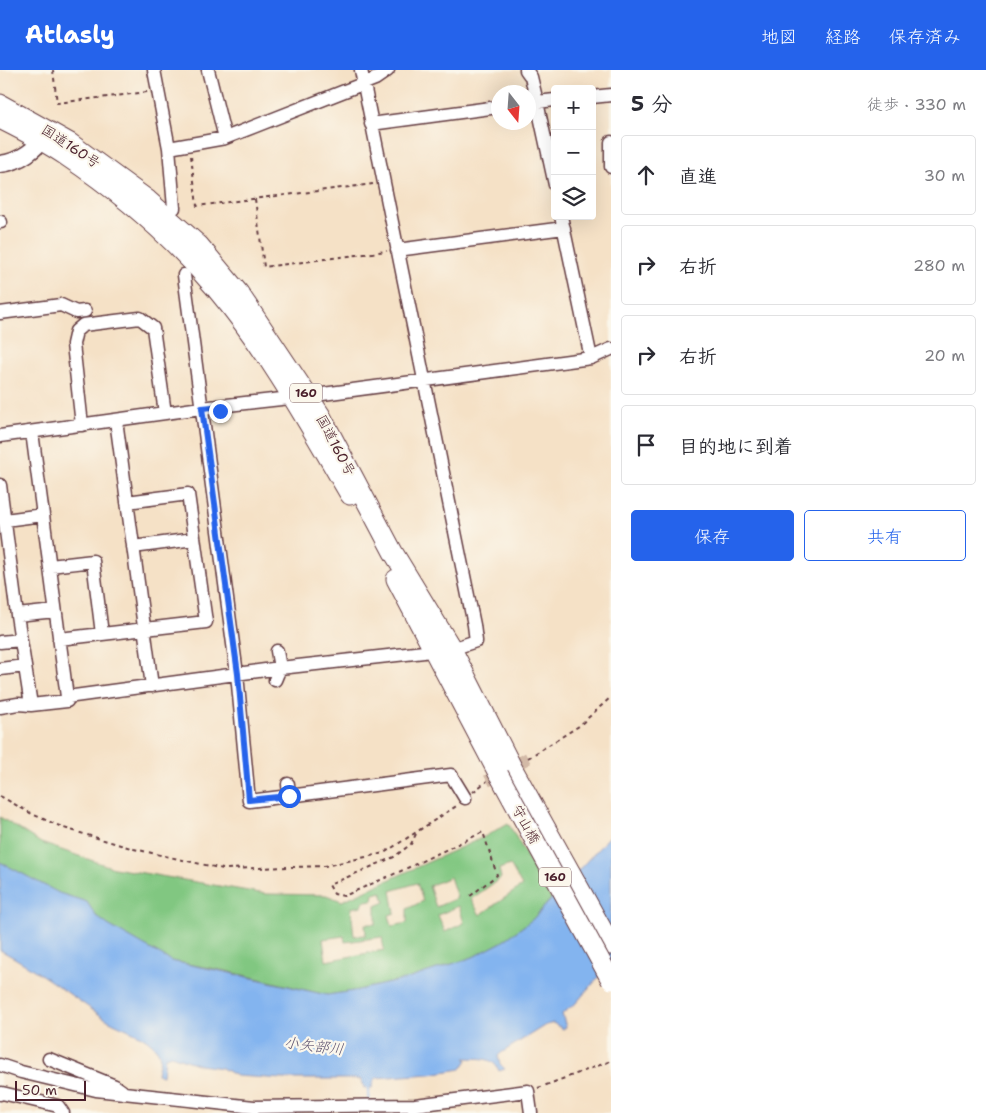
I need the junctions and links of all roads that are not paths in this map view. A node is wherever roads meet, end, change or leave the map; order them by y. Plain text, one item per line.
1 (154, 70) edge
2 (208, 70) edge
3 (388, 70) edge
4 (526, 70) edge
5 (362, 76) edge
6 (532, 85) edge
7 (611, 95) edge
8 (596, 97) edge
9 (551, 101) edge
10 (536, 103) edge
11 (0, 104) edge
12 (491, 108) edge
13 (536, 114) edge
14 (0, 119) edge
15 (371, 124) junction
16 (45, 136) junction
17 (225, 138) junction
18 (611, 143) edge
19 (168, 148) junction
20 (0, 164) edge
21 (611, 167) edge
22 (552, 175) edge
23 (174, 208) dead end
24 (563, 222) edge
25 (397, 250) junction
26 (184, 275) dead end
27 (0, 313) edge
28 (85, 319) junction
29 (611, 349) edge
30 (592, 358) junction
31 (423, 380) junction
32 (300, 397) junction
33 (202, 408) junction
34 (165, 413) junction
35 (116, 420) junction
36 (82, 425) junction
37 (32, 432) junction
38 (0, 436) edge
39 (0, 486) edge
40 (127, 502) junction
41 (43, 516) junction
42 (5, 520) junction
43 (194, 539) junction
44 (134, 547) junction
45 (50, 566) junction
46 (56, 611) junction
47 (17, 615) junction
48 (144, 629) junction
49 (102, 634) junction
50 (59, 639) junction
51 (21, 640) junction
52 (0, 642) edge
53 (432, 646) junction
54 (452, 649) junction
55 (277, 651) dead end
56 (25, 666) junction
57 (0, 669) edge
58 (238, 674) junction
59 (278, 674) junction
60 (152, 686) junction
61 (67, 697) junction
62 (31, 706) junction
63 (0, 707) edge
64 (506, 770) junction
65 (465, 798) road end
66 (611, 945) edge
67 (611, 980) edge
68 (49, 1060) dead end
69 (0, 1065) edge
70 (0, 1094) edge
71 (129, 1095) junction
72 (63, 1113) edge
73 (531, 1113) edge

1 - 19 street
2 - 17 street
3 - 5 street
4 - 6 street
5 - 15 street
5 - 17 street
7 - 8 street
9 - 10 street
11 - 16 highway, 国道160号 / 160
12 - 15 street
13 - 22 street
14 - 16 highway, 国道160号 / 160
15 - 25 street
16 - 20 main road
16 - 32 highway, 国道160号 / 160
17 - 19 street
18 - 21 street
19 - 23 street
24 - 25 street
24 - 30 street
25 - 31 street
26 - 33 street
27 - 28 street
28 - 34 street
28 - 36 street
29 - 30 street
30 - 31 street
31 - 32 street
31 - 54 street
32 - 33 street
32 - 53 highway, 国道160号 / 160
32 - 54 highway, 国道160号 / 160
33 - 34 street
33 - 58 street
34 - 35 street
35 - 36 street
35 - 40 street
36 - 37 street
37 - 38 street
37 - 41 street
39 - 42 street
40 - 43 street
40 - 44 street
41 - 42 street
41 - 45 street
42 - 47 street
43 - 44 street
43 - 48 street
44 - 48 street
45 - 46 street
45 - 49 street
46 - 47 street
46 - 50 street
47 - 51 street
48 - 49 street
48 - 60 street
49 - 50 street
50 - 61 street
51 - 52 street
51 - 56 street
53 - 59 street
53 - 64 highway, 国道160号 / 160
54 - 64 highway, 国道160号 / 160
55 - 59 street
56 - 57 street
56 - 62 street
58 - 59 street
58 - 60 street
58 - 65 street
60 - 61 street
61 - 62 street
62 - 63 street
64 - 66 highway, 守山橋 / 160
64 - 67 highway, 守山橋 / 160, bridge
68 - 71 street
69 - 71 street
70 - 72 street
71 - 73 street

